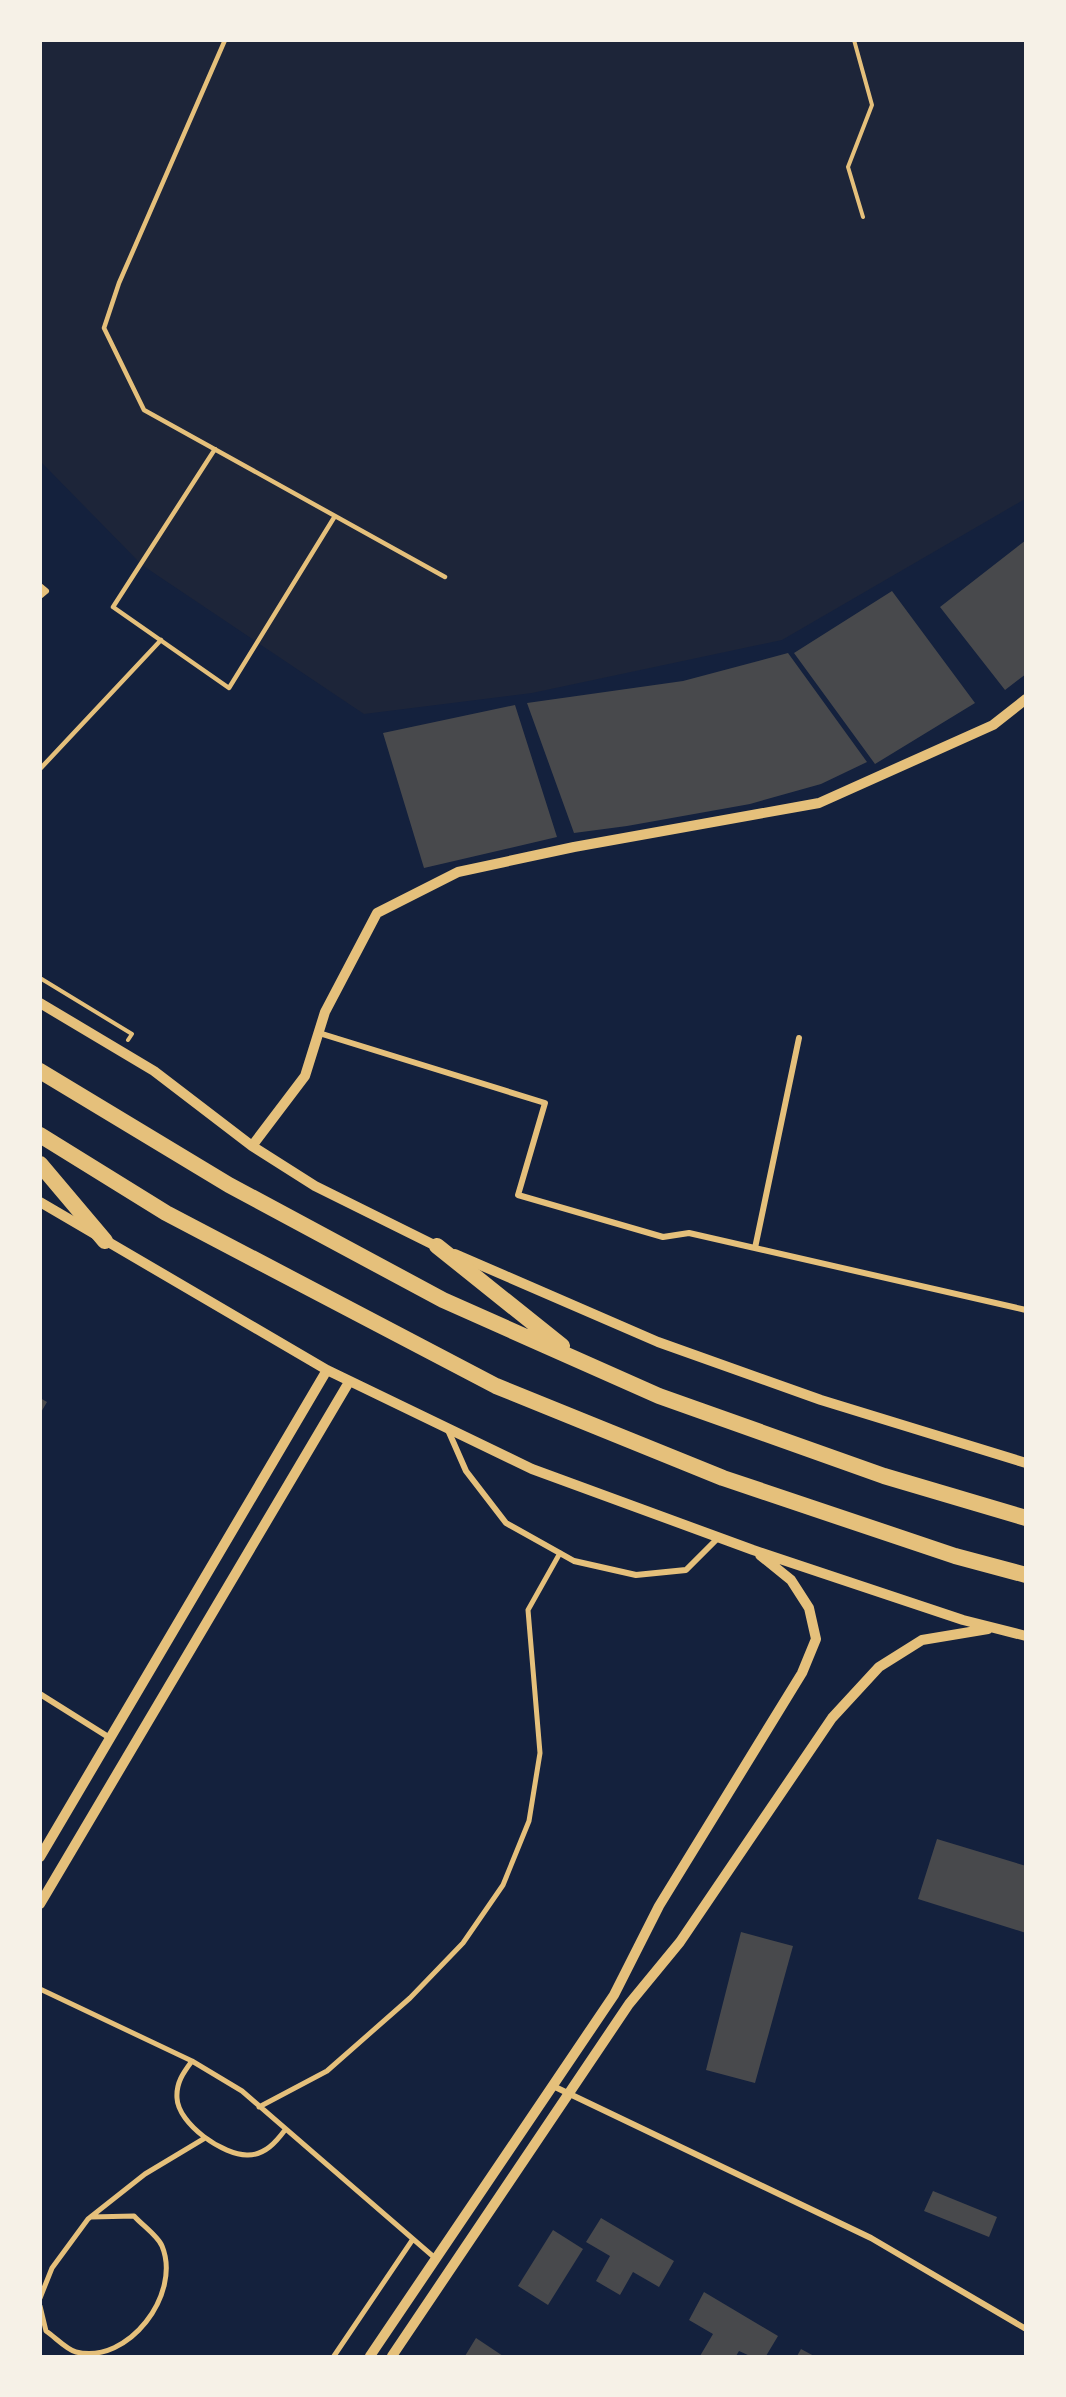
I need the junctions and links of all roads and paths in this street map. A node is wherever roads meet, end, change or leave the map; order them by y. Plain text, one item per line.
1 (225, 40) edge
2 (854, 40) edge
3 (863, 217) dead end
4 (215, 449) junction
5 (334, 516) junction
6 (445, 577) dead end
7 (40, 586) edge
8 (40, 597) edge
9 (161, 640) junction
10 (1026, 699) edge
11 (40, 769) edge
12 (40, 978) edge
13 (40, 1003) edge
14 (319, 1033) junction
15 (799, 1038) dead end
16 (121, 1052) junction
17 (40, 1071) edge
18 (40, 1135) edge
19 (252, 1146) junction
20 (40, 1164) edge
21 (40, 1202) edge
22 (105, 1241) junction
23 (436, 1246) junction
24 (755, 1248) junction
25 (1026, 1310) edge
26 (581, 1362) junction
27 (327, 1370) junction
28 (349, 1382) junction
29 (448, 1429) junction
30 (1026, 1463) edge
31 (1026, 1518) edge
32 (719, 1537) junction
33 (753, 1550) junction
34 (560, 1553) junction
35 (1026, 1575) edge
36 (993, 1628) junction
37 (1026, 1636) edge
38 (40, 1694) edge
39 (110, 1738) junction
40 (40, 1857) edge
41 (40, 1904) edge
42 (40, 1989) edge
43 (192, 2061) junction
44 (553, 2086) junction
45 (569, 2093) junction
46 (259, 2107) junction
47 (285, 2130) junction
48 (205, 2138) junction
49 (91, 2217) junction
50 (413, 2239) junction
51 (435, 2258) junction
52 (40, 2298) edge
53 (40, 2306) edge
54 (1026, 2329) edge
55 (334, 2356) edge
56 (370, 2356) edge
57 (392, 2356) edge

1 - 4 lane
2 - 3 path
4 - 5 lane
4 - 9 lane
5 - 6 lane
5 - 9 lane
7 - 8 street
9 - 11 lane
10 - 14 street
12 - 16 path
13 - 16 street
14 - 19 street
14 - 24 street
15 - 24 street
16 - 19 street
17 - 26 highway
18 - 35 highway
19 - 23 street
20 - 22 highway
21 - 22 street
22 - 27 street
23 - 26 highway
23 - 30 street
24 - 25 street
26 - 31 highway
27 - 28 street
27 - 39 street
28 - 29 street
28 - 41 street
29 - 32 street
29 - 34 street
32 - 33 street
32 - 34 street
33 - 36 street
33 - 44 street
34 - 46 street
36 - 37 street
36 - 45 street
38 - 39 street
39 - 40 street
42 - 43 street
43 - 46 street
43 - 48 street
44 - 45 street
44 - 51 street
45 - 54 street
45 - 57 street
46 - 47 street
47 - 48 street
47 - 50 street
48 - 49 street
49 - 52 street
49 - 53 street
50 - 51 street
50 - 55 street
51 - 56 street

